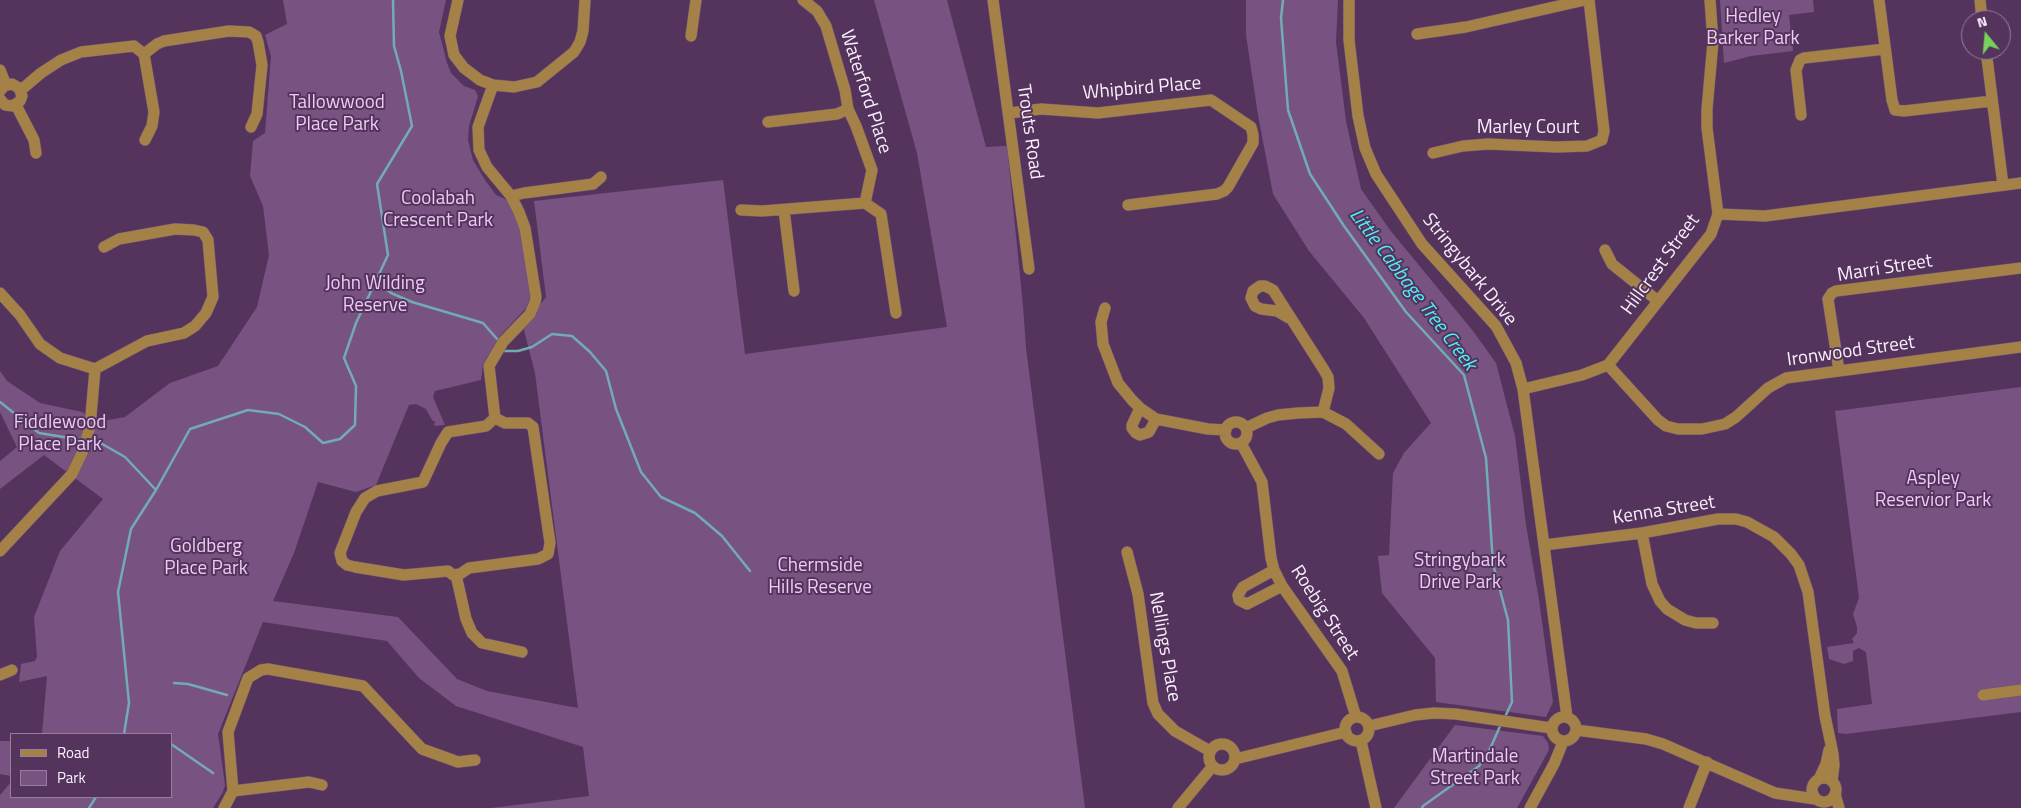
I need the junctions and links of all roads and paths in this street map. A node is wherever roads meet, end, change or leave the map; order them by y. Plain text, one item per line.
1 (458, 0) edge
2 (585, 0) edge
3 (696, 0) edge
4 (803, 0) edge
5 (993, 0) edge
6 (1349, 0) edge
7 (1585, 0) edge
8 (1589, 0) edge
9 (1710, 0) edge
10 (1879, 0) edge
11 (1417, 34) dead end
12 (691, 36) dead end
13 (1885, 48) junction
14 (144, 54) junction
15 (1987, 60) edge
16 (0, 70) edge
17 (493, 85) junction
18 (3, 88) edge
19 (21, 90) junction
20 (0, 100) edge
21 (1992, 101) junction
22 (16, 105) junction
23 (848, 108) junction
24 (1010, 113) junction
25 (1801, 115) dead end
26 (768, 122) dead end
27 (250, 127) dead end
28 (145, 140) dead end
29 (36, 153) dead end
30 (1433, 153) dead end
31 (601, 177) dead end
32 (2021, 183) edge
33 (2003, 186) junction
34 (511, 196) junction
35 (865, 203) junction
36 (1128, 205) dead end
37 (741, 210) dead end
38 (784, 210) junction
39 (1718, 214) junction
40 (104, 247) dead end
41 (1605, 250) dead end
42 (2021, 268) edge
43 (1029, 269) dead end
44 (794, 291) dead end
45 (0, 293) edge
46 (1658, 301) junction
47 (1105, 308) dead end
48 (896, 313) dead end
49 (1289, 318) dead end
50 (2021, 346) edge
51 (1608, 365) junction
52 (94, 368) junction
53 (1839, 370) junction
54 (1523, 389) junction
55 (1140, 408) junction
56 (1323, 412) junction
57 (495, 418) junction
58 (1156, 419) junction
59 (1246, 428) junction
60 (1226, 430) junction
61 (1241, 444) junction
62 (1378, 454) dead end
63 (1642, 533) junction
64 (1544, 545) junction
65 (0, 551) edge
66 (1127, 552) dead end
67 (1274, 570) junction
68 (456, 575) junction
69 (1282, 586) junction
70 (1713, 623) dead end
71 (522, 652) dead end
72 (12, 670) dead end
73 (0, 675) edge
74 (2021, 690) edge
75 (1982, 695) dead end
76 (1356, 717) junction
77 (1567, 717) junction
78 (1369, 726) junction
79 (1552, 728) junction
80 (1576, 730) junction
81 (1346, 732) junction
82 (1361, 740) junction
83 (1563, 742) junction
84 (1830, 746) junction
85 (1210, 751) junction
86 (1235, 759) junction
87 (475, 760) dead end
88 (1707, 762) junction
89 (1212, 767) junction
90 (1832, 781) junction
91 (1815, 783) junction
92 (322, 785) dead end
93 (233, 791) junction
94 (1776, 793) junction
95 (1835, 794) junction
96 (1824, 803) edge
97 (224, 808) edge
98 (1178, 808) edge
99 (1376, 808) edge
100 (1530, 808) edge
101 (1689, 808) edge
102 (1839, 808) edge

1 - 17 street
2 - 17 street
3 - 12 street
4 - 23 street, Waterford Place
5 - 24 street, Trouts Road
6 - 54 street, Stringybark Drive
7 - 11 street
8 - 30 street, Marley Court
9 - 39 street, Hillcrest Street
10 - 13 street
13 - 21 street
13 - 25 street
14 - 19 street
14 - 27 street
14 - 28 street
15 - 21 street
16 - 18 street
17 - 34 street
18 - 19 street
19 - 22 street
20 - 22 street
21 - 33 street
22 - 29 street
23 - 26 street
23 - 35 street, Waterford Place
24 - 36 street, Whipbird Place
24 - 43 street, Trouts Road
31 - 34 street
32 - 33 street
33 - 39 street
34 - 57 street
35 - 38 street
35 - 48 street
37 - 38 street
38 - 44 street
39 - 46 street, Hillcrest Street
40 - 52 street
41 - 46 street
42 - 53 street, Marri Street
45 - 52 street
46 - 51 street, Hillcrest Street
47 - 55 street
49 - 56 street
50 - 53 street, Ironwood Street
51 - 53 street, Ironwood Street
51 - 54 street
52 - 65 street
54 - 64 street, Stringybark Drive
55 - 58 street
55 - 58 street
56 - 59 street
56 - 62 street
57 - 68 street
57 - 68 street
58 - 60 street
59 - 60 street
59 - 61 street
60 - 61 street, Roebig Street
61 - 67 street, Roebig Street
63 - 64 street, Kenna Street
63 - 70 street
63 - 84 street, Kenna Street
64 - 77 street, Stringybark Drive
66 - 85 street, Nellings Place
67 - 69 street, Roebig Street
67 - 69 street
68 - 71 street
69 - 76 street, Roebig Street
72 - 73 street
74 - 75 street
76 - 78 street
76 - 81 street
77 - 79 street
77 - 80 street, Stringybark Drive
78 - 79 street
78 - 82 street
79 - 83 street
80 - 83 street
80 - 88 street
81 - 82 street
81 - 86 street
82 - 99 street
83 - 100 street
84 - 90 street, Kenna Street
84 - 91 street, Kenna Street
85 - 86 street
85 - 89 street
86 - 89 street
87 - 93 street
88 - 94 street
88 - 101 street
89 - 98 street
90 - 91 street
90 - 95 street, Kenna Street
91 - 94 street
91 - 96 street
92 - 93 street
93 - 97 street
94 - 96 street
95 - 96 street
95 - 102 street, Kenna Street

